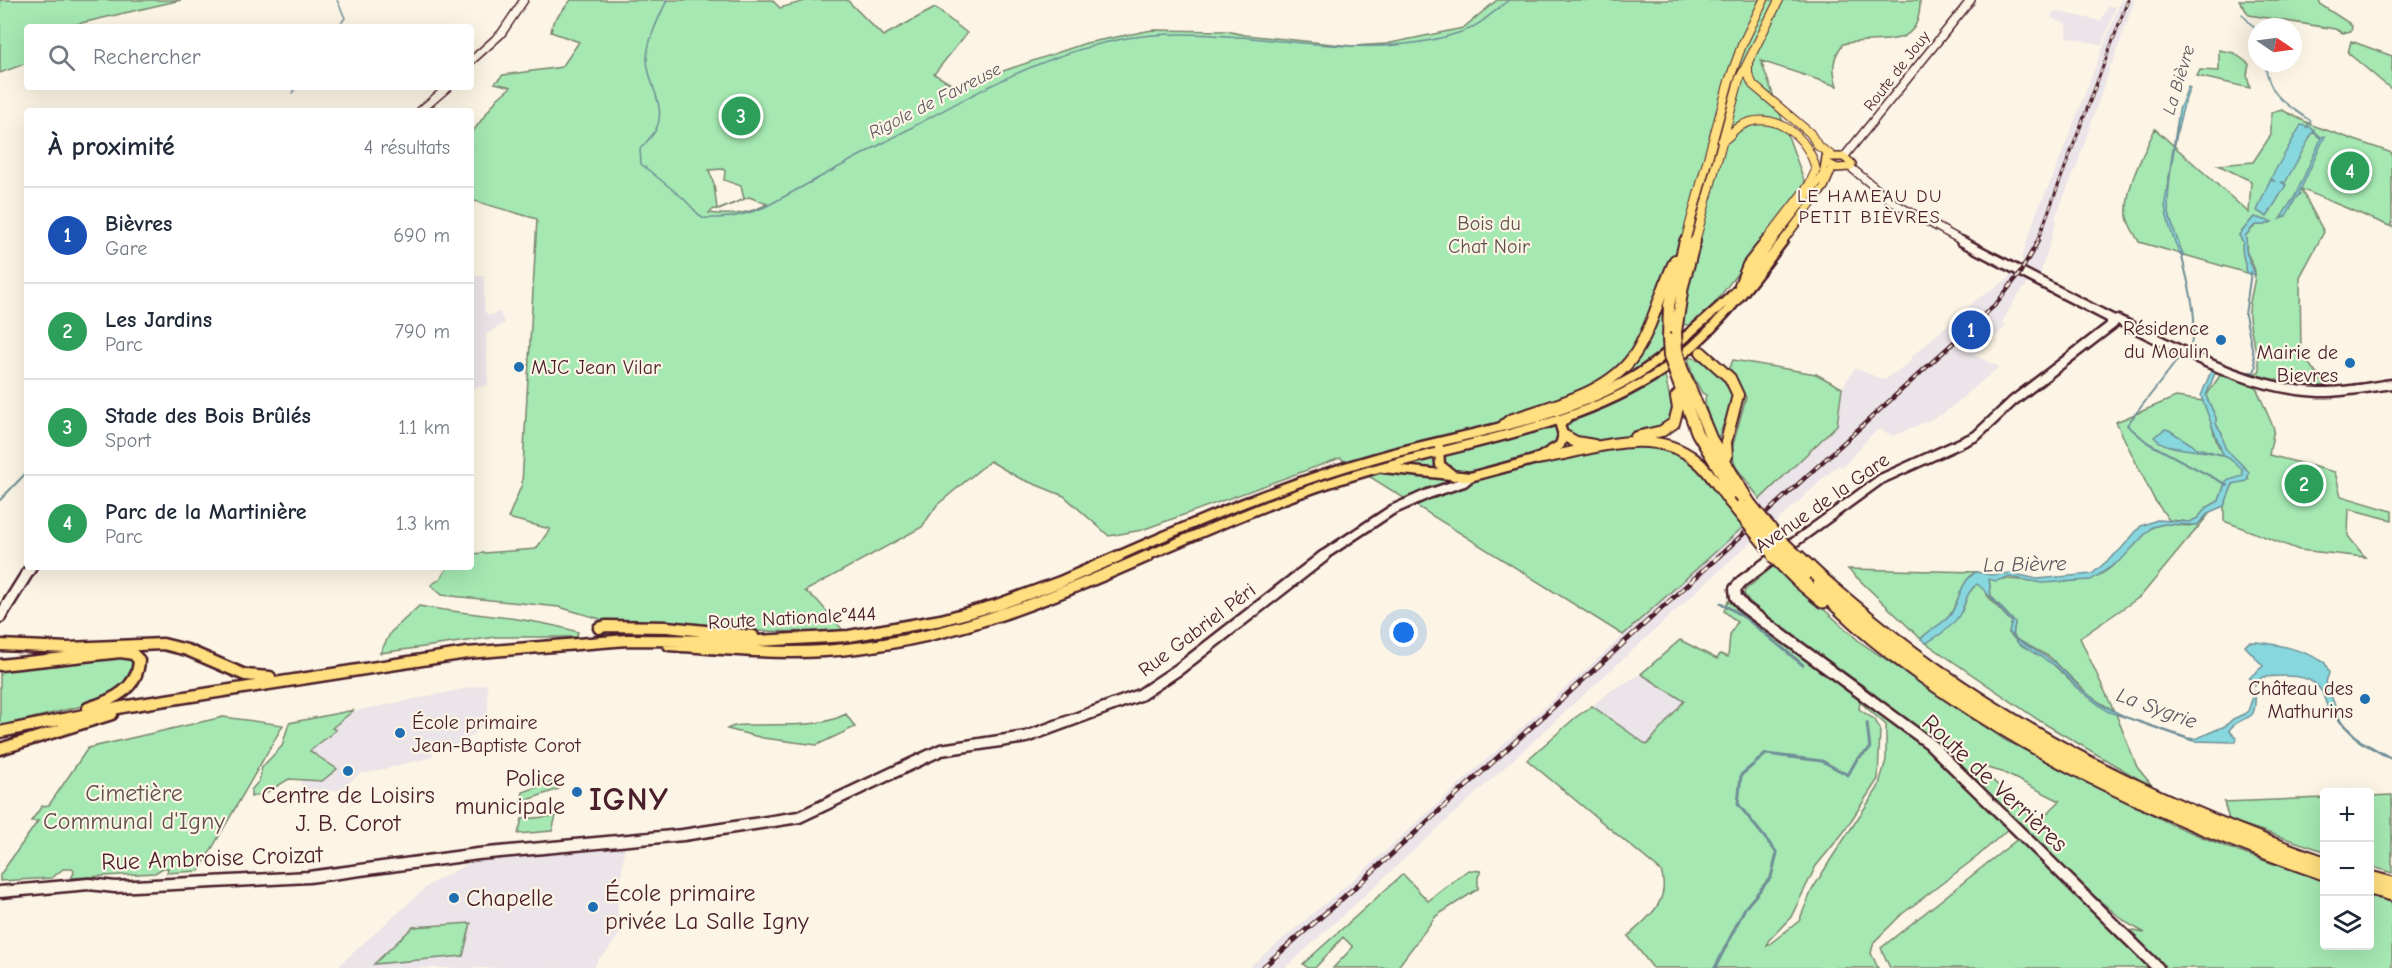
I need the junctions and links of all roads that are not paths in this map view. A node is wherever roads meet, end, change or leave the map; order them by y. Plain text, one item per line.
1 (524, 0) edge
2 (1764, 0) edge
3 (1779, 0) edge
4 (1971, 0) edge
5 (474, 58) edge
6 (1746, 62) junction
7 (444, 90) edge
8 (424, 108) edge
9 (1722, 141) junction
10 (1844, 157) junction
11 (1829, 159) junction
12 (1850, 167) junction
13 (1837, 168) junction
14 (1682, 254) junction
15 (1740, 285) junction
16 (2116, 322) junction
17 (1704, 334) junction
18 (1701, 352) joint
19 (1678, 371) junction
20 (2392, 384) edge
21 (1680, 393) junction
22 (1568, 416) junction
23 (1504, 425) junction
24 (1563, 435) junction
25 (1439, 446) junction
26 (1536, 459) junction
27 (1723, 462) junction
28 (1375, 468) junction
29 (1456, 477) junction
30 (1470, 477) junction
31 (1746, 504) junction
32 (29, 570) edge
33 (1801, 577) junction
34 (1736, 597) joint
35 (2, 611) edge
36 (0, 624) edge
37 (599, 628) dead end
38 (794, 639) junction
39 (622, 642) junction
40 (0, 645) edge
41 (0, 665) edge
42 (289, 680) junction
43 (128, 706) junction
44 (74, 716) junction
45 (0, 732) edge
46 (0, 749) edge
47 (501, 852) joint
48 (2320, 861) edge
49 (2320, 871) edge
50 (2374, 879) edge
51 (2392, 884) edge
52 (2374, 889) edge
53 (0, 892) edge
54 (2392, 894) edge
55 (2158, 968) edge

1 - 5 street
2 - 14 highway
3 - 6 highway
4 - 10 street, Route de Jouy
6 - 9 highway
6 - 11 highway
7 - 8 street
9 - 15 highway
9 - 19 highway, bridge
10 - 11 main road
10 - 12 main road
11 - 13 main road
11 - 15 main road
12 - 13 main road
12 - 16 street
13 - 17 main road
14 - 19 highway, bridge
14 - 23 highway
15 - 23 main road
16 - 20 street
16 - 34 street, Avenue de la Gare
17 - 18 main road
17 - 22 main road
18 - 27 highway
19 - 21 highway
19 - 27 highway
21 - 24 highway
21 - 31 highway
22 - 24 main road
22 - 25 main road
23 - 25 main road
24 - 26 main road
25 - 28 main road, Route Nationale°444
25 - 29 main road
25 - 38 main road, Route Nationale°444
26 - 30 main road
26 - 33 highway, bridge
27 - 31 highway
28 - 29 main road
28 - 39 main road, Route Nationale°444
29 - 30 main road
30 - 47 street, Rue Gabriel Péri
31 - 33 highway, bridge
31 - 48 highway, bridge
32 - 35 street
33 - 49 highway
34 - 55 street, Route de Verrières
35 - 36 street
37 - 38 main road
38 - 39 main road, Route Nationale°444
39 - 42 main road, Route Nationale°444
40 - 42 main road
41 - 44 main road
42 - 43 main road
43 - 44 main road
43 - 46 main road
44 - 45 main road
47 - 53 street, Rue Ambroise Croizat
50 - 51 highway
52 - 54 highway

